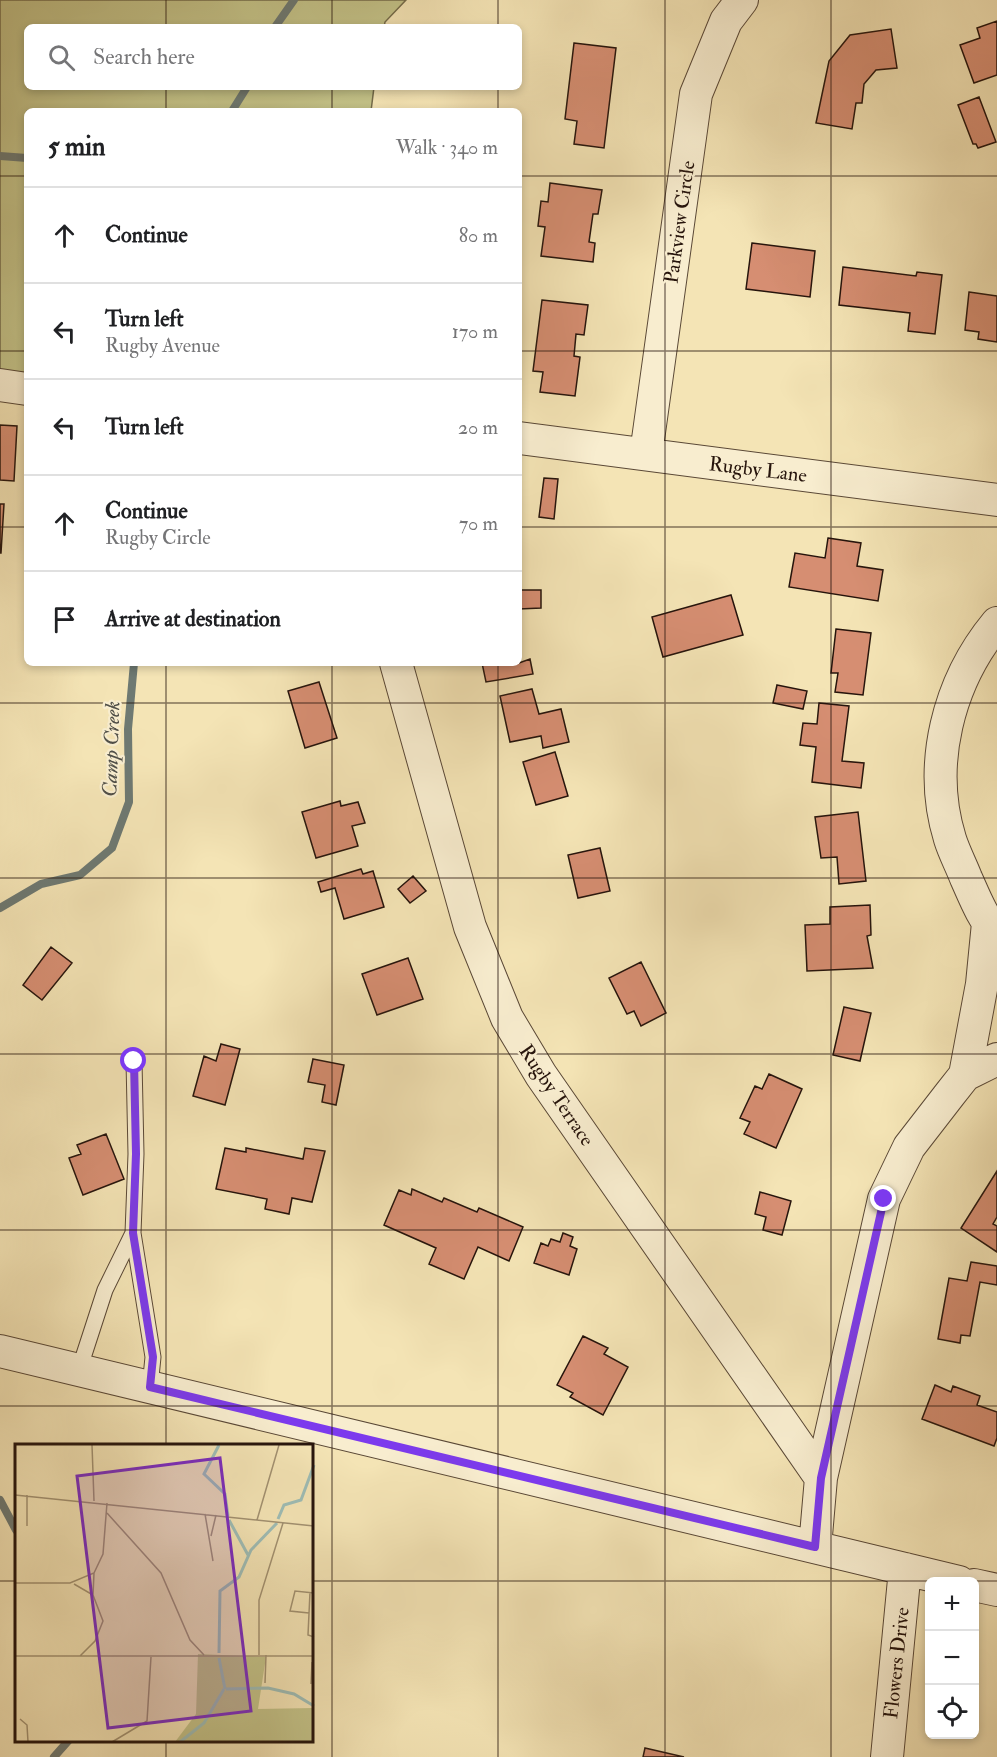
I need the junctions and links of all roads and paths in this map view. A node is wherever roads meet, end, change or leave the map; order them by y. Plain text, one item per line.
1 (742, 0) edge
2 (0, 385) edge
3 (24, 389) edge
4 (522, 438) edge
5 (646, 454) junction
6 (997, 500) edge
7 (997, 623) edge
8 (397, 666) edge
9 (992, 928) edge
10 (997, 1059) edge
11 (134, 1061) dead end
12 (965, 1075) junction
13 (133, 1233) junction
14 (0, 1351) edge
15 (79, 1370) junction
16 (150, 1387) junction
17 (821, 1478) junction
18 (815, 1547) junction
19 (905, 1569) junction
20 (941, 1577) edge
21 (979, 1586) edge
22 (997, 1590) edge
23 (887, 1757) edge

1 - 5 street, Parkview Circle
2 - 3 street
4 - 5 street, Rugby Lane
5 - 6 street, Rugby Lane
7 - 9 street
8 - 17 street, Rugby Terrace
9 - 12 street
10 - 12 street
11 - 13 lane
12 - 17 street
13 - 15 lane
13 - 16 lane
14 - 15 street
15 - 16 street
16 - 18 street
17 - 18 street
18 - 19 street
19 - 20 street
19 - 23 street, Flowers Drive
21 - 22 street

